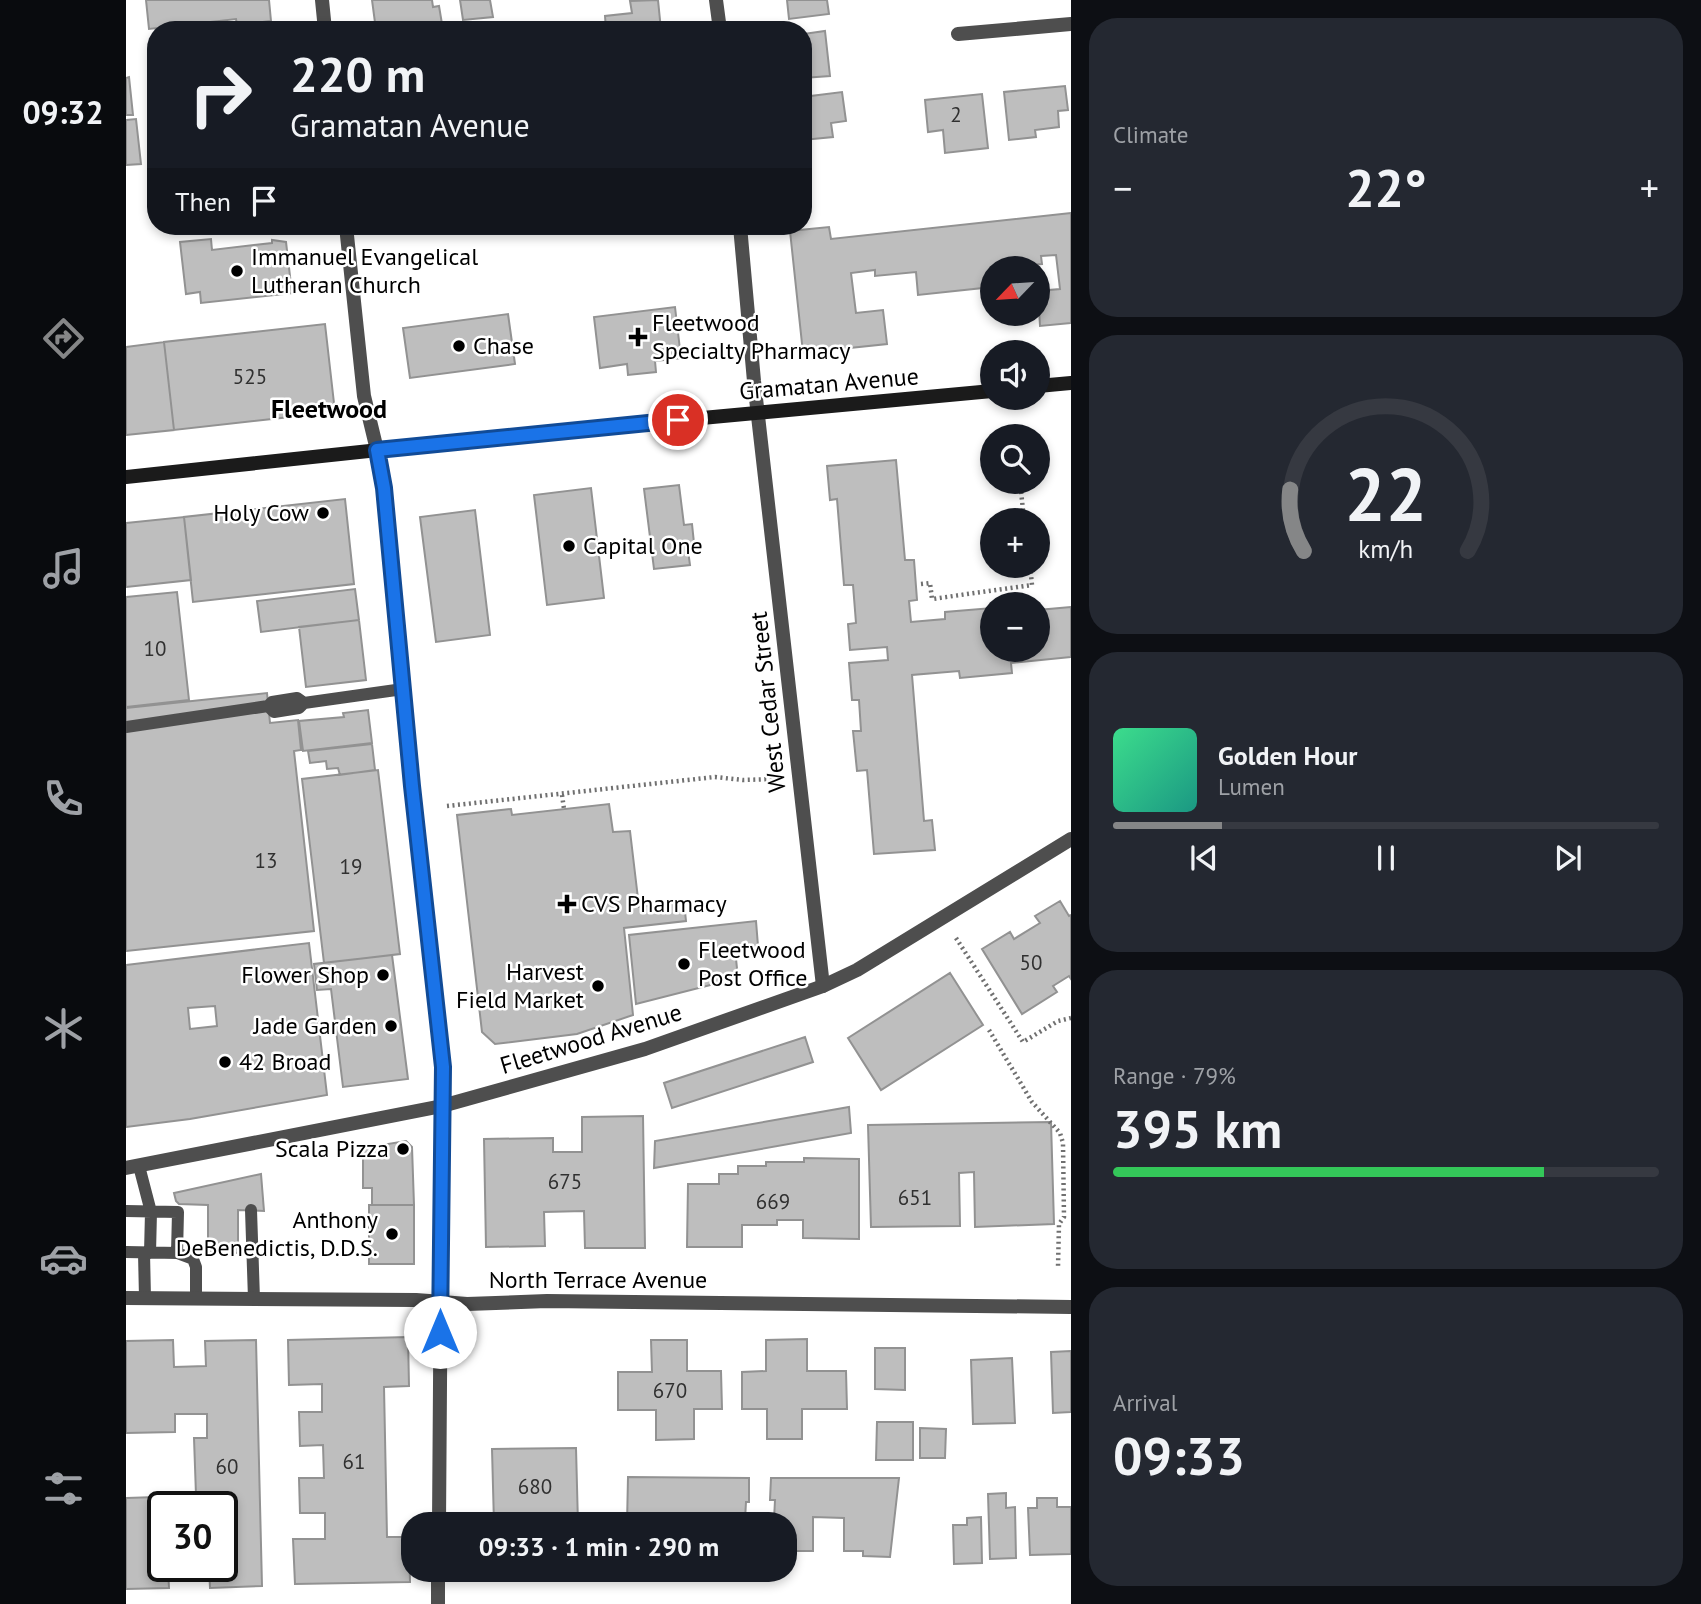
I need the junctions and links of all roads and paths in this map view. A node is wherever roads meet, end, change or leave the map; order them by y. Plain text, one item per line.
1 (322, 0) edge
2 (716, 0) edge
3 (324, 21) edge
4 (719, 21) edge
5 (1071, 23) edge
6 (958, 34) dead end
7 (347, 235) edge
8 (741, 235) edge
9 (1071, 383) edge
10 (1050, 385) edge
11 (980, 392) edge
12 (758, 414) junction
13 (377, 450) junction
14 (126, 477) edge
15 (1031, 578) edge
16 (921, 584) dead end
17 (403, 689) junction
18 (126, 727) edge
19 (775, 779) dead end
20 (562, 795) junction
21 (447, 806) dead end
22 (564, 809) dead end
23 (1071, 839) edge
24 (956, 938) dead end
25 (823, 986) junction
26 (1071, 1018) edge
27 (989, 1030) dead end
28 (442, 1105) junction
29 (132, 1167) edge
30 (251, 1210) dead end
31 (126, 1211) edge
32 (151, 1212) junction
33 (126, 1252) edge
34 (147, 1253) junction
35 (177, 1253) junction
36 (1058, 1267) dead end
37 (126, 1298) edge
38 (145, 1298) junction
39 (196, 1299) junction
40 (254, 1299) junction
41 (440, 1302) junction
42 (1071, 1307) edge
43 (439, 1512) edge
44 (438, 1582) edge
45 (438, 1604) edge

1 - 3 street
2 - 4 street
5 - 6 street
7 - 13 street
8 - 12 street, West Cedar Street
9 - 10 main road
11 - 12 main road, Gramatan Avenue
12 - 13 main road, Gramatan Avenue
12 - 25 street, West Cedar Street
13 - 14 main road, Gramatan Avenue
13 - 17 street
15 - 16 path
17 - 18 lane
17 - 28 street
19 - 20 path
20 - 21 path
20 - 22 path
23 - 25 street, Fleetwood Avenue
24 - 26 path
25 - 28 street, Fleetwood Avenue
27 - 36 path
28 - 29 street, Fleetwood Avenue
28 - 41 street
29 - 32 lane
30 - 40 lane
31 - 32 lane
32 - 34 lane
32 - 35 lane
33 - 34 lane
34 - 35 lane
34 - 38 lane
35 - 39 lane
37 - 38 street, North Terrace Avenue
38 - 39 street, North Terrace Avenue
39 - 40 street, North Terrace Avenue
40 - 41 street, North Terrace Avenue
41 - 42 street, North Terrace Avenue
41 - 43 street
44 - 45 street

